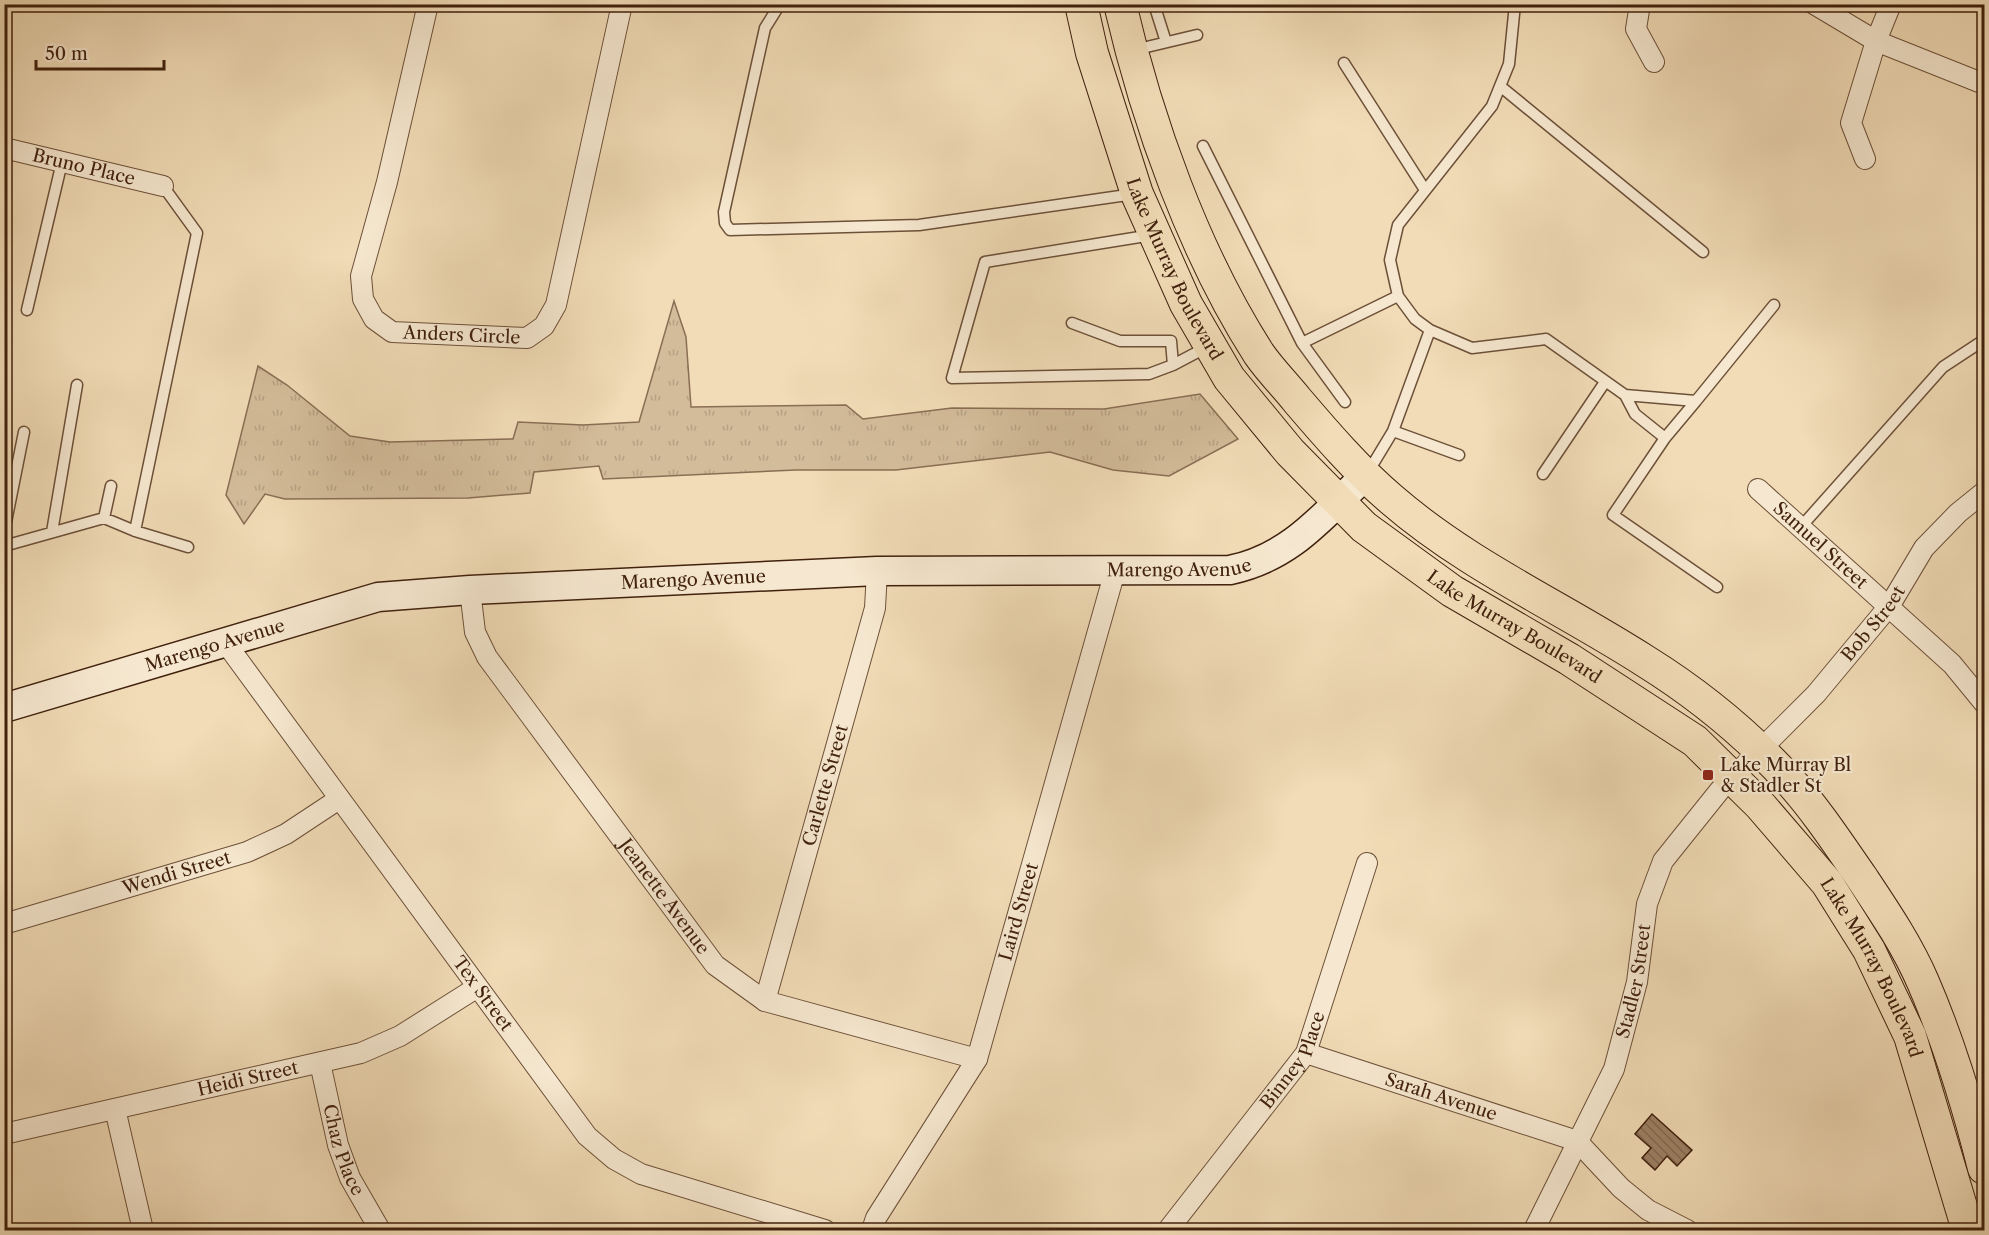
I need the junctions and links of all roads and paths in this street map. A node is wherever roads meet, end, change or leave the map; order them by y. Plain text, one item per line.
1 (428, 4) edge
2 (622, 4) edge
3 (780, 4) edge
4 (1081, 4) edge
5 (1120, 4) edge
6 (1154, 4) edge
7 (1515, 4) edge
8 (1640, 4) edge
9 (1814, 4) edge
10 (1891, 4) edge
11 (1197, 35) dead end
12 (1876, 41) junction
13 (1166, 42) junction
14 (1131, 50) junction
15 (1654, 62) dead end
16 (1344, 63) dead end
17 (1984, 84) edge
18 (1500, 87) junction
19 (1203, 146) dead end
20 (4, 148) edge
21 (1865, 159) dead end
22 (62, 162) junction
23 (163, 186) joint
24 (1425, 190) junction
25 (1137, 194) junction
26 (1154, 235) junction
27 (1703, 252) dead end
28 (1398, 296) junction
29 (1774, 305) dead end
30 (27, 310) dead end
31 (1072, 323) dead end
32 (1242, 325) junction
33 (1430, 330) junction
34 (1984, 340) edge
35 (1302, 343) junction
36 (1210, 345) junction
37 (1173, 365) junction
38 (1605, 382) junction
39 (77, 385) dead end
40 (1625, 395) junction
41 (1696, 401) junction
42 (1345, 402) dead end
43 (1393, 431) junction
44 (24, 432) dead end
45 (1665, 438) junction
46 (1459, 455) dead end
47 (1543, 474) dead end
48 (1366, 475) junction
49 (111, 486) dead end
50 (1758, 489) dead end
51 (1984, 492) edge
52 (1338, 501) junction
53 (104, 518) junction
54 (1800, 528) junction
55 (135, 531) junction
56 (4, 532) edge
57 (52, 532) junction
58 (4, 546) edge
59 (188, 547) dead end
60 (877, 571) junction
61 (1114, 571) junction
62 (1716, 587) dead end
63 (470, 590) junction
64 (1890, 605) junction
65 (225, 642) junction
66 (1984, 703) edge
67 (4, 708) edge
68 (1759, 752) junction
69 (1732, 778) junction
70 (339, 799) junction
71 (1367, 864) dead end
72 (4, 924) edge
73 (476, 988) junction
74 (765, 1001) junction
75 (1306, 1053) junction
76 (977, 1059) junction
77 (320, 1063) junction
78 (115, 1109) junction
79 (4, 1134) edge
80 (1577, 1141) junction
81 (1984, 1168) edge
82 (143, 1230) edge
83 (380, 1230) edge
84 (825, 1230) edge
85 (872, 1230) edge
86 (1168, 1230) edge
87 (1534, 1230) edge
88 (1687, 1230) edge
89 (1968, 1230) edge

1 - 2 street, Anders Circle
3 - 25 lane
4 - 25 main road, Lake Murray Boulevard
5 - 14 main road, Lake Murray Boulevard
6 - 13 lane
7 - 18 lane
8 - 15 street
9 - 12 street
10 - 12 street
11 - 13 lane
12 - 17 street
12 - 21 street
13 - 14 lane
14 - 32 main road, Lake Murray Boulevard
16 - 24 lane
18 - 24 lane
18 - 27 lane
19 - 35 lane
20 - 22 street, Bruno Place
22 - 23 street, Bruno Place
22 - 30 lane
23 - 55 lane
24 - 28 lane
25 - 26 main road, Lake Murray Boulevard
26 - 36 main road, Lake Murray Boulevard
26 - 37 lane
28 - 33 lane
28 - 35 lane
29 - 41 lane
31 - 37 lane
32 - 36 main road
32 - 48 main road, Lake Murray Boulevard
33 - 38 lane
33 - 43 lane
34 - 54 lane
35 - 42 lane
36 - 37 lane
36 - 52 main road, Lake Murray Boulevard
38 - 40 lane
38 - 47 lane
39 - 57 lane
40 - 41 lane
40 - 45 lane
41 - 45 lane
43 - 46 lane
43 - 48 lane
44 - 56 lane
45 - 62 lane
48 - 52 street, Marengo Avenue
48 - 68 main road, Lake Murray Boulevard
49 - 53 lane
50 - 54 street, Samuel Street
51 - 64 street, Bob Street
52 - 61 street, Marengo Avenue
52 - 69 main road, Lake Murray Boulevard
53 - 55 lane
53 - 57 lane
54 - 64 street, Samuel Street
55 - 59 lane
57 - 58 lane
60 - 61 street, Marengo Avenue
60 - 63 street, Marengo Avenue
60 - 74 street, Carlette Street
61 - 76 street, Laird Street
63 - 65 street, Marengo Avenue
63 - 74 street, Jeanette Avenue
64 - 66 street, Samuel Street
64 - 68 street, Bob Street
65 - 67 street, Marengo Avenue
65 - 70 street, Tex Street
68 - 69 street, Stadler Street
68 - 81 main road, Lake Murray Boulevard
69 - 80 street, Stadler Street
69 - 89 main road, Lake Murray Boulevard
70 - 72 street, Wendi Street
70 - 73 street, Tex Street
71 - 75 street, Binney Place
73 - 77 street, Heidi Street
73 - 84 street, Tex Street
74 - 76 street, Jeanette Avenue
75 - 80 street, Sarah Avenue
75 - 86 street, Binney Place
76 - 85 street, Laird Street
77 - 78 street, Heidi Street
77 - 83 street, Chaz Place
78 - 79 street, Heidi Street
78 - 82 street
80 - 87 street, Stadler Street
80 - 88 street

